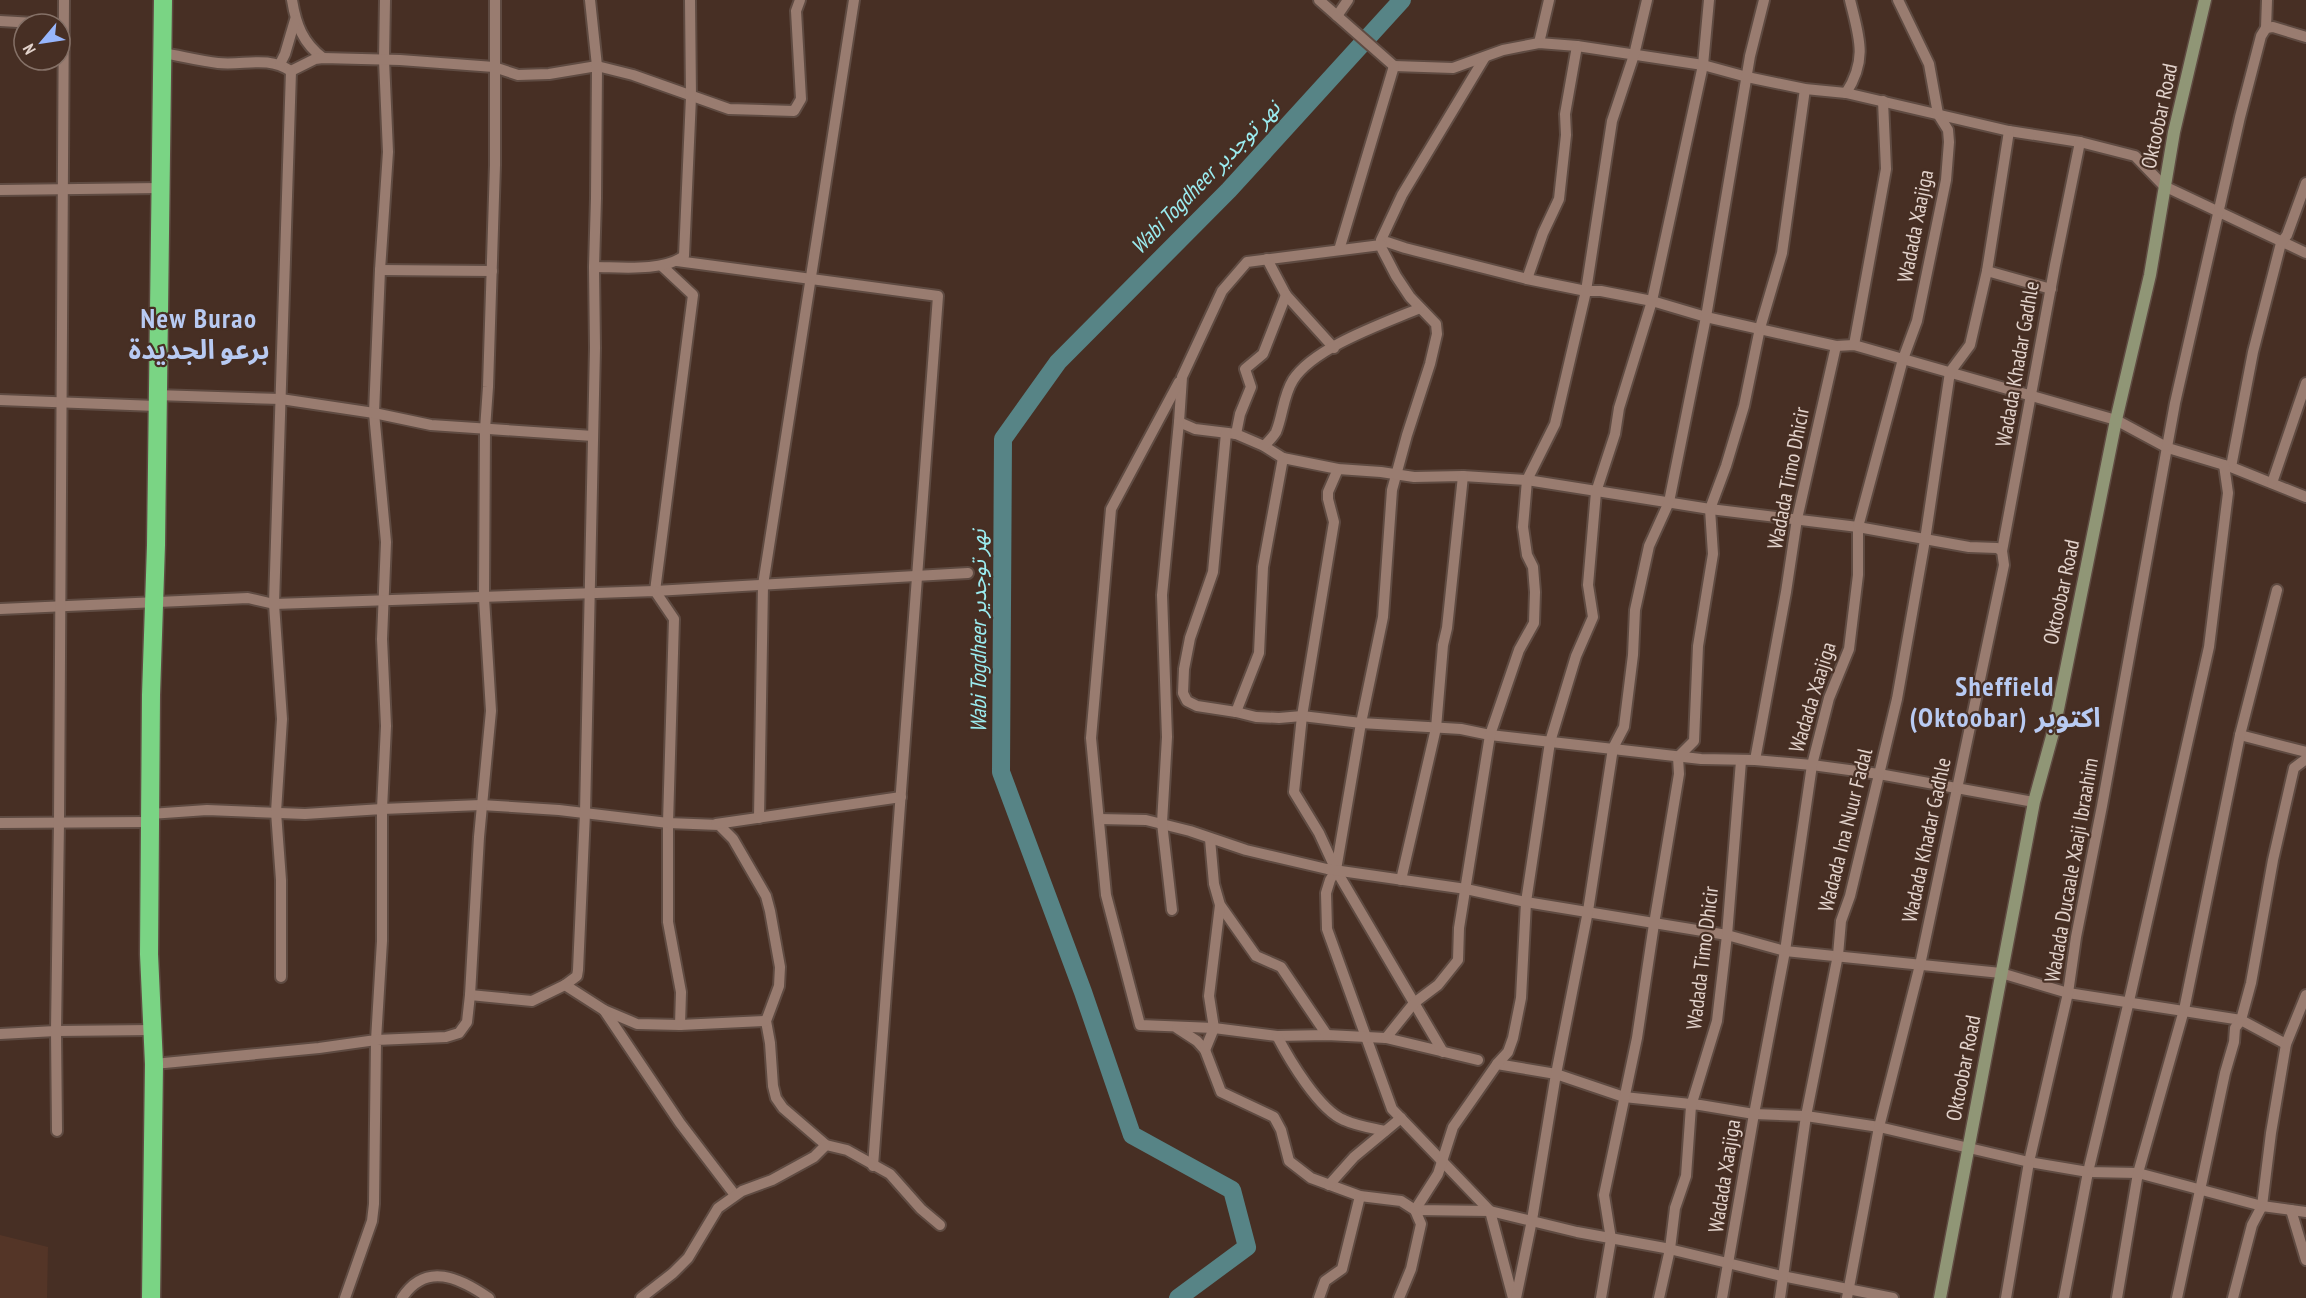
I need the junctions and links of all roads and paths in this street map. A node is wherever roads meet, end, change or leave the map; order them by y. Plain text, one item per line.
1 (163, 0) edge
2 (292, 0) edge
3 (385, 0) edge
4 (495, 0) edge
5 (590, 0) edge
6 (690, 0) edge
7 (794, 0) edge
8 (800, 0) edge
9 (854, 0) edge
10 (1319, 0) edge
11 (1348, 0) edge
12 (1549, 0) edge
13 (1647, 0) edge
14 (1709, 0) edge
15 (1764, 0) edge
16 (1850, 0) edge
17 (1898, 0) edge
18 (2205, 0) edge
19 (2267, 0) edge
20 (1337, 16) junction
21 (295, 20) junction
22 (2266, 28) junction
23 (2306, 37) edge
24 (1539, 43) junction
25 (1577, 46) junction
26 (163, 53) junction
27 (1634, 55) junction
28 (1485, 57) junction
29 (323, 58) junction
30 (384, 60) junction
31 (280, 64) junction
32 (1703, 65) junction
33 (597, 66) junction
34 (1394, 66) junction
35 (494, 67) junction
36 (291, 71) junction
37 (60, 72) edge
38 (1747, 77) junction
39 (1805, 89) junction
40 (1846, 93) junction
41 (692, 97) junction
42 (1883, 101) junction
43 (794, 111) junction
44 (1938, 114) junction
45 (2009, 130) junction
46 (2080, 142) junction
47 (2306, 183) edge
48 (2164, 186) junction
49 (160, 188) junction
50 (63, 189) junction
51 (0, 190) edge
52 (2219, 212) junction
53 (1381, 243) junction
54 (2281, 243) junction
55 (1339, 250) junction
56 (2306, 253) edge
57 (1267, 259) junction
58 (677, 261) junction
59 (662, 266) junction
60 (594, 267) junction
61 (380, 270) junction
62 (492, 271) junction
63 (1987, 271) junction
64 (810, 279) junction
65 (1527, 279) junction
66 (2051, 289) junction
67 (1586, 291) junction
68 (1286, 295) junction
69 (1652, 301) junction
70 (1420, 308) junction
71 (1706, 317) junction
72 (1760, 328) junction
73 (1854, 345) junction
74 (1836, 346) junction
75 (1334, 348) junction
76 (1903, 359) junction
77 (1950, 372) junction
78 (1182, 377) junction
79 (2306, 383) edge
80 (2031, 395) junction
81 (281, 399) junction
82 (0, 400) edge
83 (156, 401) junction
84 (62, 402) junction
85 (374, 412) junction
86 (2116, 420) junction
87 (1179, 422) junction
88 (485, 429) junction
89 (1231, 433) junction
90 (593, 436) junction
91 (1264, 446) junction
92 (2168, 448) junction
93 (1283, 458) junction
94 (2228, 466) junction
95 (1338, 469) junction
96 (1397, 476) junction
97 (1463, 476) junction
98 (1527, 480) junction
99 (2272, 483) junction
100 (1596, 492) junction
101 (2306, 497) edge
102 (1669, 502) junction
103 (1710, 509) junction
104 (1797, 519) junction
105 (1858, 527) junction
106 (1925, 540) junction
107 (2002, 551) junction
108 (968, 573) dead end
109 (917, 576) junction
110 (763, 585) junction
111 (2277, 590) dead end
112 (655, 591) junction
113 (590, 593) junction
114 (484, 598) junction
115 (383, 600) junction
116 (154, 602) junction
117 (274, 604) junction
118 (61, 608) junction
119 (0, 609) edge
120 (1236, 712) junction
121 (1302, 716) junction
122 (1361, 723) junction
123 (1436, 728) junction
124 (1490, 735) junction
125 (2240, 735) junction
126 (1550, 742) junction
127 (1613, 748) junction
128 (2306, 752) edge
129 (1678, 756) junction
130 (2306, 759) edge
131 (1755, 760) junction
132 (1741, 761) junction
133 (1812, 765) junction
134 (1879, 774) junction
135 (1957, 787) junction
136 (901, 797) junction
137 (2034, 802) junction
138 (481, 805) junction
139 (382, 809) junction
140 (276, 812) junction
141 (585, 813) junction
142 (150, 818) junction
143 (759, 818) junction
144 (1099, 819) junction
145 (59, 822) junction
146 (0, 823) edge
147 (668, 823) junction
148 (716, 824) junction
149 (1162, 824) junction
150 (1210, 839) junction
151 (1336, 870) junction
152 (1401, 880) junction
153 (1466, 890) junction
154 (1526, 902) junction
155 (1220, 905) junction
156 (1172, 910) dead end
157 (1588, 911) junction
158 (1654, 924) junction
159 (1727, 935) junction
160 (1785, 951) junction
161 (1838, 955) junction
162 (1920, 965) junction
163 (2001, 973) junction
164 (281, 977) dead end
165 (565, 985) junction
166 (2068, 993) junction
167 (470, 996) junction
168 (2305, 1000) edge
169 (2129, 1001) junction
170 (1414, 1003) junction
171 (604, 1010) junction
172 (2184, 1010) junction
173 (2241, 1020) junction
174 (766, 1021) junction
175 (680, 1025) junction
176 (1176, 1027) junction
177 (1214, 1028) junction
178 (152, 1030) junction
179 (56, 1031) junction
180 (0, 1034) edge
181 (1327, 1035) junction
182 (1277, 1036) junction
183 (1366, 1037) junction
184 (1386, 1038) junction
185 (376, 1040) junction
186 (2286, 1044) junction
187 (1205, 1050) junction
188 (1443, 1052) junction
189 (1478, 1060) dead end
190 (154, 1064) junction
191 (1497, 1064) junction
192 (1556, 1074) junction
193 (1624, 1097) junction
194 (1691, 1106) junction
195 (1754, 1114) junction
196 (1806, 1116) junction
197 (1401, 1118) junction
198 (1879, 1127) junction
199 (57, 1131) dead end
200 (1385, 1131) junction
201 (826, 1145) junction
202 (1968, 1148) junction
203 (1443, 1160) junction
204 (2029, 1162) junction
205 (873, 1166) junction
206 (2088, 1172) junction
207 (2138, 1173) junction
208 (1329, 1185) junction
209 (2201, 1190) junction
210 (735, 1195) junction
211 (1360, 1196) junction
212 (2262, 1206) junction
213 (1415, 1210) junction
214 (2291, 1210) junction
215 (1490, 1211) junction
216 (2306, 1212) edge
217 (1532, 1220) junction
218 (940, 1225) dead end
219 (1611, 1239) junction
220 (1670, 1249) junction
221 (2306, 1260) edge
222 (1729, 1263) junction
223 (1782, 1276) junction
224 (1847, 1293) edge
225 (151, 1298) edge
226 (345, 1298) edge
227 (402, 1298) edge
228 (489, 1298) edge
229 (641, 1298) edge
230 (1319, 1298) edge
231 (1400, 1298) edge
232 (1514, 1298) edge
233 (1601, 1298) edge
234 (1659, 1298) edge
235 (1722, 1298) edge
236 (1780, 1298) edge
237 (1893, 1298) edge
238 (1940, 1298) edge
239 (2006, 1298) edge
240 (2064, 1298) edge
241 (2116, 1298) edge
242 (2177, 1298) edge
243 (2233, 1298) edge

1 - 26 highway
2 - 21 street
3 - 30 street
4 - 35 street
5 - 33 street
6 - 41 street
7 - 43 street
8 - 43 street
9 - 64 street
10 - 20 street
11 - 20 street
12 - 24 street
13 - 27 street
14 - 32 street
15 - 38 street
16 - 40 street
17 - 44 street, Wadada Xaajiga
18 - 48 street, Oktoobar Road
19 - 22 street, Wadada Ducaale Xaaji Ibraahim
20 - 34 street
21 - 29 street
21 - 31 street
22 - 23 street
22 - 52 street, Wadada Ducaale Xaaji Ibraahim
24 - 25 street
24 - 28 street
25 - 27 street
25 - 65 street
26 - 31 street
26 - 49 highway
27 - 32 street
27 - 67 street
28 - 34 street
28 - 53 street
29 - 30 street
29 - 36 street
30 - 35 street
30 - 61 street
31 - 36 street
32 - 38 street
32 - 69 street
33 - 35 street
33 - 41 street
33 - 60 street
34 - 55 street
35 - 62 street
36 - 81 street
37 - 50 street
38 - 39 street
38 - 71 street
39 - 40 street
39 - 72 street
40 - 42 street
41 - 43 street
41 - 58 street
42 - 44 street
42 - 73 street
44 - 45 street
44 - 76 street, Wadada Xaajiga
45 - 46 street
45 - 63 street
46 - 48 street
46 - 66 street, Wadada Khadar Gadhle
47 - 54 street
48 - 52 street
48 - 86 street, Oktoobar Road
49 - 50 street
49 - 83 highway
50 - 51 street
50 - 84 street
52 - 54 street
52 - 92 street, Wadada Ducaale Xaaji Ibraahim
53 - 55 street
53 - 65 street
53 - 70 street
54 - 56 street
54 - 94 street
55 - 57 street
57 - 68 street
57 - 78 street
58 - 59 street
58 - 64 street
59 - 60 street
59 - 112 street
60 - 90 street
61 - 62 street
61 - 85 street
62 - 88 street
63 - 66 street
63 - 77 street
64 - 109 street
64 - 110 street
65 - 67 street
66 - 80 street, Wadada Khadar Gadhle
67 - 69 street
67 - 98 street
68 - 75 street
68 - 89 street
69 - 71 street
69 - 100 street
70 - 75 street
70 - 96 street
71 - 72 street
71 - 102 street
72 - 74 street
72 - 103 street
73 - 74 street
73 - 76 street
74 - 104 street, Wadada Timo Dhicir
75 - 91 street
76 - 77 street
76 - 105 street, Wadada Xaajiga
77 - 80 street
77 - 106 street, Wadada Ina Nuur Fadal
78 - 87 street
78 - 144 street
79 - 99 street
80 - 86 street
80 - 107 street, Wadada Khadar Gadhle
81 - 83 street
81 - 85 street
81 - 117 street
82 - 84 street
83 - 84 street
83 - 116 highway
84 - 118 street
85 - 88 street
85 - 115 street
86 - 92 street
86 - 137 street, Oktoobar Road
87 - 89 street
87 - 149 street
88 - 90 street
88 - 114 street
89 - 91 street
89 - 120 street
90 - 113 street
91 - 93 street
92 - 94 street
92 - 166 street, Wadada Ducaale Xaaji Ibraahim
93 - 95 street
93 - 120 street
94 - 99 street
94 - 169 street
95 - 96 street
95 - 121 street
96 - 97 street
96 - 122 street
97 - 98 street
97 - 123 street
98 - 100 street
98 - 124 street
99 - 101 street
100 - 102 street
100 - 126 street
102 - 103 street
102 - 127 street
103 - 104 street
103 - 129 street
104 - 105 street
104 - 131 street, Wadada Timo Dhicir
105 - 106 street
105 - 133 street, Wadada Xaajiga
106 - 107 street
106 - 134 street, Wadada Ina Nuur Fadal
107 - 135 street, Wadada Khadar Gadhle
108 - 109 street
109 - 110 street
109 - 136 street
110 - 112 street
110 - 143 street
111 - 125 street
112 - 113 street
112 - 147 street
113 - 114 street
113 - 141 street
114 - 115 street
114 - 138 street
115 - 117 street
115 - 139 street
116 - 117 street
116 - 118 street
116 - 142 highway
117 - 140 street
118 - 119 street
118 - 145 street
120 - 121 street
121 - 122 street
121 - 151 street
122 - 123 street
122 - 151 street
123 - 124 street
123 - 152 street
124 - 126 street
124 - 153 street
125 - 128 street
125 - 172 street
126 - 127 street
126 - 154 street
127 - 129 street
127 - 157 street
129 - 132 street
129 - 158 street
130 - 173 street
131 - 132 street
131 - 133 street
132 - 159 street, Wadada Timo Dhicir
133 - 134 street
133 - 160 street, Wadada Xaajiga
134 - 135 street
134 - 161 street, Wadada Ina Nuur Fadal
135 - 137 street
135 - 162 street, Wadada Khadar Gadhle
136 - 143 street
136 - 205 street
137 - 163 street, Oktoobar Road
138 - 139 street
138 - 141 street
138 - 167 street
139 - 140 street
139 - 185 street
140 - 142 street
140 - 164 street
141 - 147 street
141 - 165 street
142 - 145 street
142 - 178 highway
143 - 148 street
144 - 149 street
144 - 176 street
145 - 146 street
145 - 179 street
147 - 148 street
147 - 175 street
148 - 174 street
149 - 150 street
149 - 156 street
150 - 151 street
150 - 155 street
151 - 152 street
151 - 170 street
151 - 183 street
152 - 153 street
153 - 154 street
153 - 170 street
154 - 157 street
154 - 191 street
155 - 177 street
155 - 181 street
157 - 158 street
157 - 192 street
158 - 159 street
158 - 193 street
159 - 160 street
159 - 194 street, Wadada Timo Dhicir
160 - 161 street
160 - 195 street, Wadada Xaajiga
161 - 162 street
161 - 196 street, Wadada Ina Nuur Fadal
162 - 163 street
162 - 198 street, Wadada Khadar Gadhle
163 - 166 street
163 - 202 street, Oktoobar Road
165 - 167 street
165 - 171 street
166 - 169 street
166 - 204 street, Wadada Ducaale Xaaji Ibraahim
167 - 185 street
168 - 186 street
169 - 172 street
169 - 206 street
170 - 184 street
170 - 188 street
171 - 175 street
171 - 210 street
172 - 173 street
172 - 207 street
173 - 186 street
173 - 209 street
174 - 175 street
174 - 201 street
176 - 177 street
176 - 187 street
177 - 182 street
177 - 187 street
178 - 179 street
178 - 190 highway
179 - 180 street
179 - 199 street
181 - 182 street
181 - 183 street
182 - 200 street
183 - 184 street
183 - 197 street
184 - 188 street
185 - 190 street
185 - 226 street
186 - 212 street
187 - 208 street
188 - 189 street
190 - 225 highway
191 - 192 street
191 - 203 street
192 - 193 street
192 - 217 street
193 - 194 street
193 - 219 street
194 - 195 street
194 - 220 street, Wadada Timo Dhicir
195 - 196 street
195 - 222 street, Wadada Xaajiga
196 - 198 street
196 - 223 street, Wadada Ina Nuur Fadal
197 - 200 street
197 - 203 street
198 - 202 street
198 - 224 street, Wadada Khadar Gadhle
200 - 208 street
201 - 205 street
201 - 210 street
202 - 204 street
202 - 238 street, Oktoobar Road
203 - 213 street
203 - 215 street
204 - 206 street
204 - 239 street, Wadada Ducaale Xaaji Ibraahim
205 - 218 street
206 - 207 street
206 - 240 street
207 - 209 street
207 - 241 street
208 - 211 street
209 - 212 street
209 - 242 street
210 - 229 street
211 - 213 street
211 - 230 street
212 - 214 street
212 - 243 street
213 - 215 street
213 - 231 street
214 - 216 street
214 - 221 street
215 - 217 street
215 - 232 street
217 - 219 street
217 - 232 street
219 - 220 street
219 - 233 street
220 - 222 street
220 - 234 street, Wadada Timo Dhicir
222 - 223 street
222 - 235 street, Wadada Xaajiga
223 - 224 street
223 - 236 street, Wadada Ina Nuur Fadal
224 - 237 street
227 - 228 street

